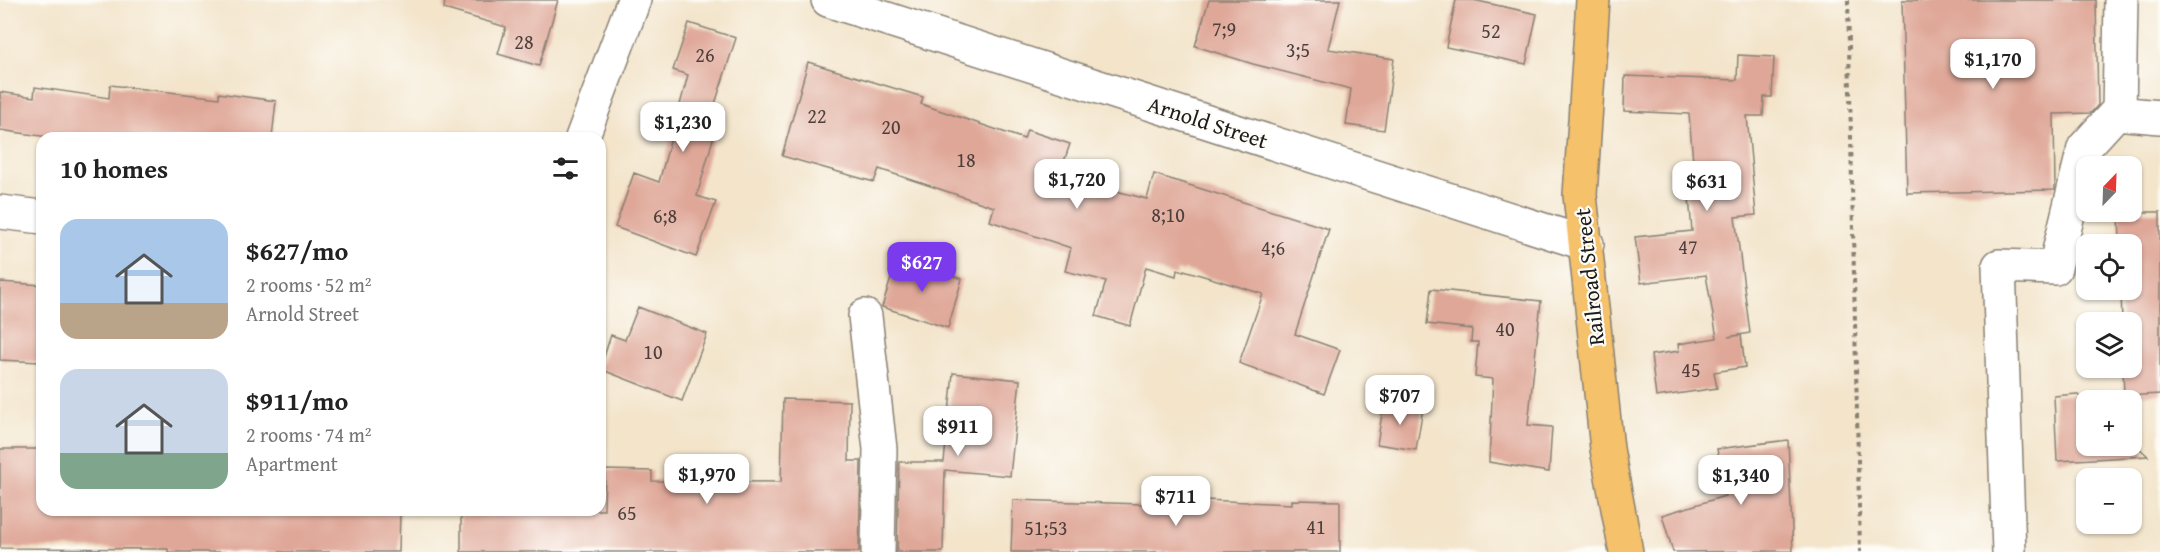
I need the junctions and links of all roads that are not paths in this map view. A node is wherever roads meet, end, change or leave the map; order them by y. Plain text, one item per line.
1 (634, 0) edge
2 (828, 0) edge
3 (1593, 0) edge
4 (2121, 0) edge
5 (2119, 114) junction
6 (2160, 117) edge
7 (584, 132) edge
8 (0, 212) edge
9 (36, 216) edge
10 (1587, 244) junction
11 (865, 316) dead end
12 (878, 552) edge
13 (1626, 552) edge
14 (2009, 552) edge

1 - 7 street
2 - 10 street, Arnold Street
3 - 10 main road, Railroad Street
4 - 5 street
5 - 6 street
5 - 14 street
8 - 9 street
10 - 13 main road, Railroad Street
11 - 12 street

